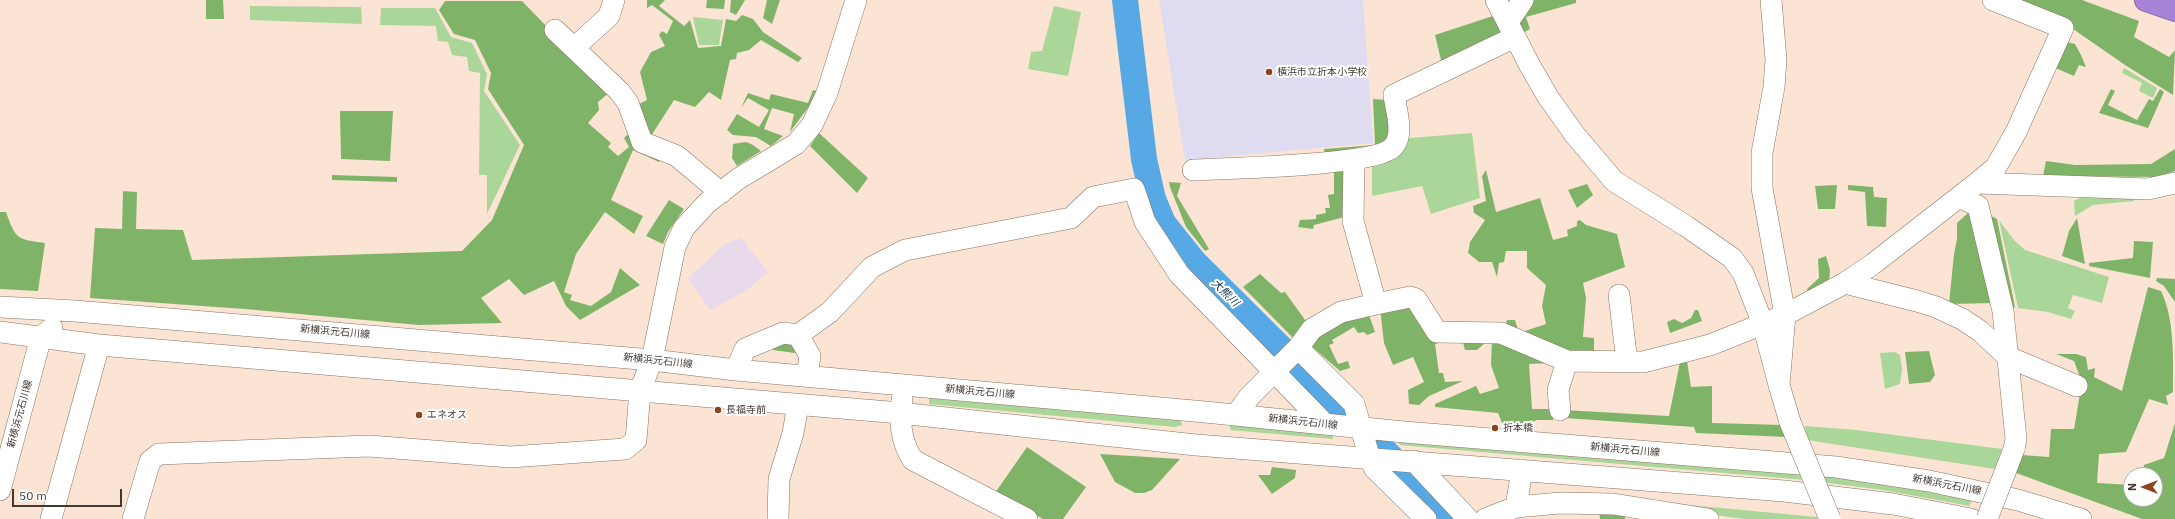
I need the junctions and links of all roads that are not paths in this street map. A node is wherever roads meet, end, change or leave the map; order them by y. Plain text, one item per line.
1 (614, 0) edge
2 (856, 0) edge
3 (1496, 0) edge
4 (1524, 0) edge
5 (1771, 0) edge
6 (1993, 0) edge
7 (2146, 0) edge
8 (2175, 10) edge
9 (555, 30) dead end
10 (1511, 30) junction
11 (574, 48) junction
12 (1354, 160) junction
13 (1193, 170) dead end
14 (1978, 183) junction
15 (2175, 183) edge
16 (721, 193) junction
17 (1959, 197) junction
18 (1845, 283) junction
19 (1619, 295) dead end
20 (1376, 304) junction
21 (0, 307) edge
22 (75, 311) junction
23 (1785, 315) junction
24 (1763, 324) junction
25 (0, 332) edge
26 (798, 335) junction
27 (41, 337) junction
28 (99, 345) junction
29 (1298, 348) junction
30 (2008, 357) junction
31 (652, 360) junction
32 (1567, 361) junction
33 (1627, 362) junction
34 (736, 370) junction
35 (1275, 372) junction
36 (807, 376) junction
37 (1779, 385) junction
38 (905, 386) junction
39 (2077, 386) dead end
40 (640, 391) junction
41 (798, 405) junction
42 (1560, 410) dead end
43 (900, 413) junction
44 (1236, 415) junction
45 (1326, 424) junction
46 (1362, 427) junction
47 (1370, 459) junction
48 (1414, 461) junction
49 (1522, 470) junction
50 (0, 490) edge
51 (1516, 507) junction
52 (52, 519) edge
53 (133, 519) edge
54 (778, 519) edge
55 (1027, 519) edge
56 (1426, 519) edge
57 (1468, 519) edge
58 (1485, 519) edge
59 (1708, 519) edge
60 (1830, 519) edge
61 (1971, 519) edge
62 (1987, 519) edge
63 (2081, 519) edge

1 - 11 street
2 - 16 street
3 - 10 street
4 - 10 street
5 - 23 street
6 - 14 street
7 - 8 highway
9 - 11 street
10 - 12 street
10 - 24 street
11 - 16 street
12 - 13 street
12 - 20 street
14 - 15 street
14 - 17 street
16 - 31 street
17 - 18 street
17 - 30 street
18 - 23 street
18 - 30 street
19 - 33 street
20 - 29 street
20 - 32 street
21 - 22 street, 新横浜元石川線
22 - 27 street
22 - 28 street
22 - 31 street, 新横浜元石川線
23 - 24 street
23 - 37 street
24 - 33 street
24 - 37 street
25 - 27 street
26 - 34 street
26 - 35 street
26 - 36 street
27 - 28 street
27 - 50 street, 新横浜元石川線
28 - 40 street
28 - 52 street
29 - 35 street
29 - 46 street
30 - 39 street
30 - 62 street, bridge
31 - 34 street, 新横浜元石川線
31 - 40 street
32 - 33 street
32 - 42 street
34 - 36 street, 新横浜元石川線
35 - 44 street
35 - 45 street
36 - 38 street, 新横浜元石川線
37 - 60 street, bridge
38 - 43 street
38 - 44 street, 新横浜元石川線
40 - 41 street
40 - 53 street
41 - 43 street
41 - 54 street
43 - 47 street
43 - 55 street
44 - 45 street, 新横浜元石川線
45 - 46 street, 新横浜元石川線
46 - 47 street
46 - 63 street, 新横浜元石川線
47 - 48 street
47 - 56 street
48 - 49 street
48 - 57 street
49 - 51 street
49 - 61 street
51 - 58 street
51 - 59 street

